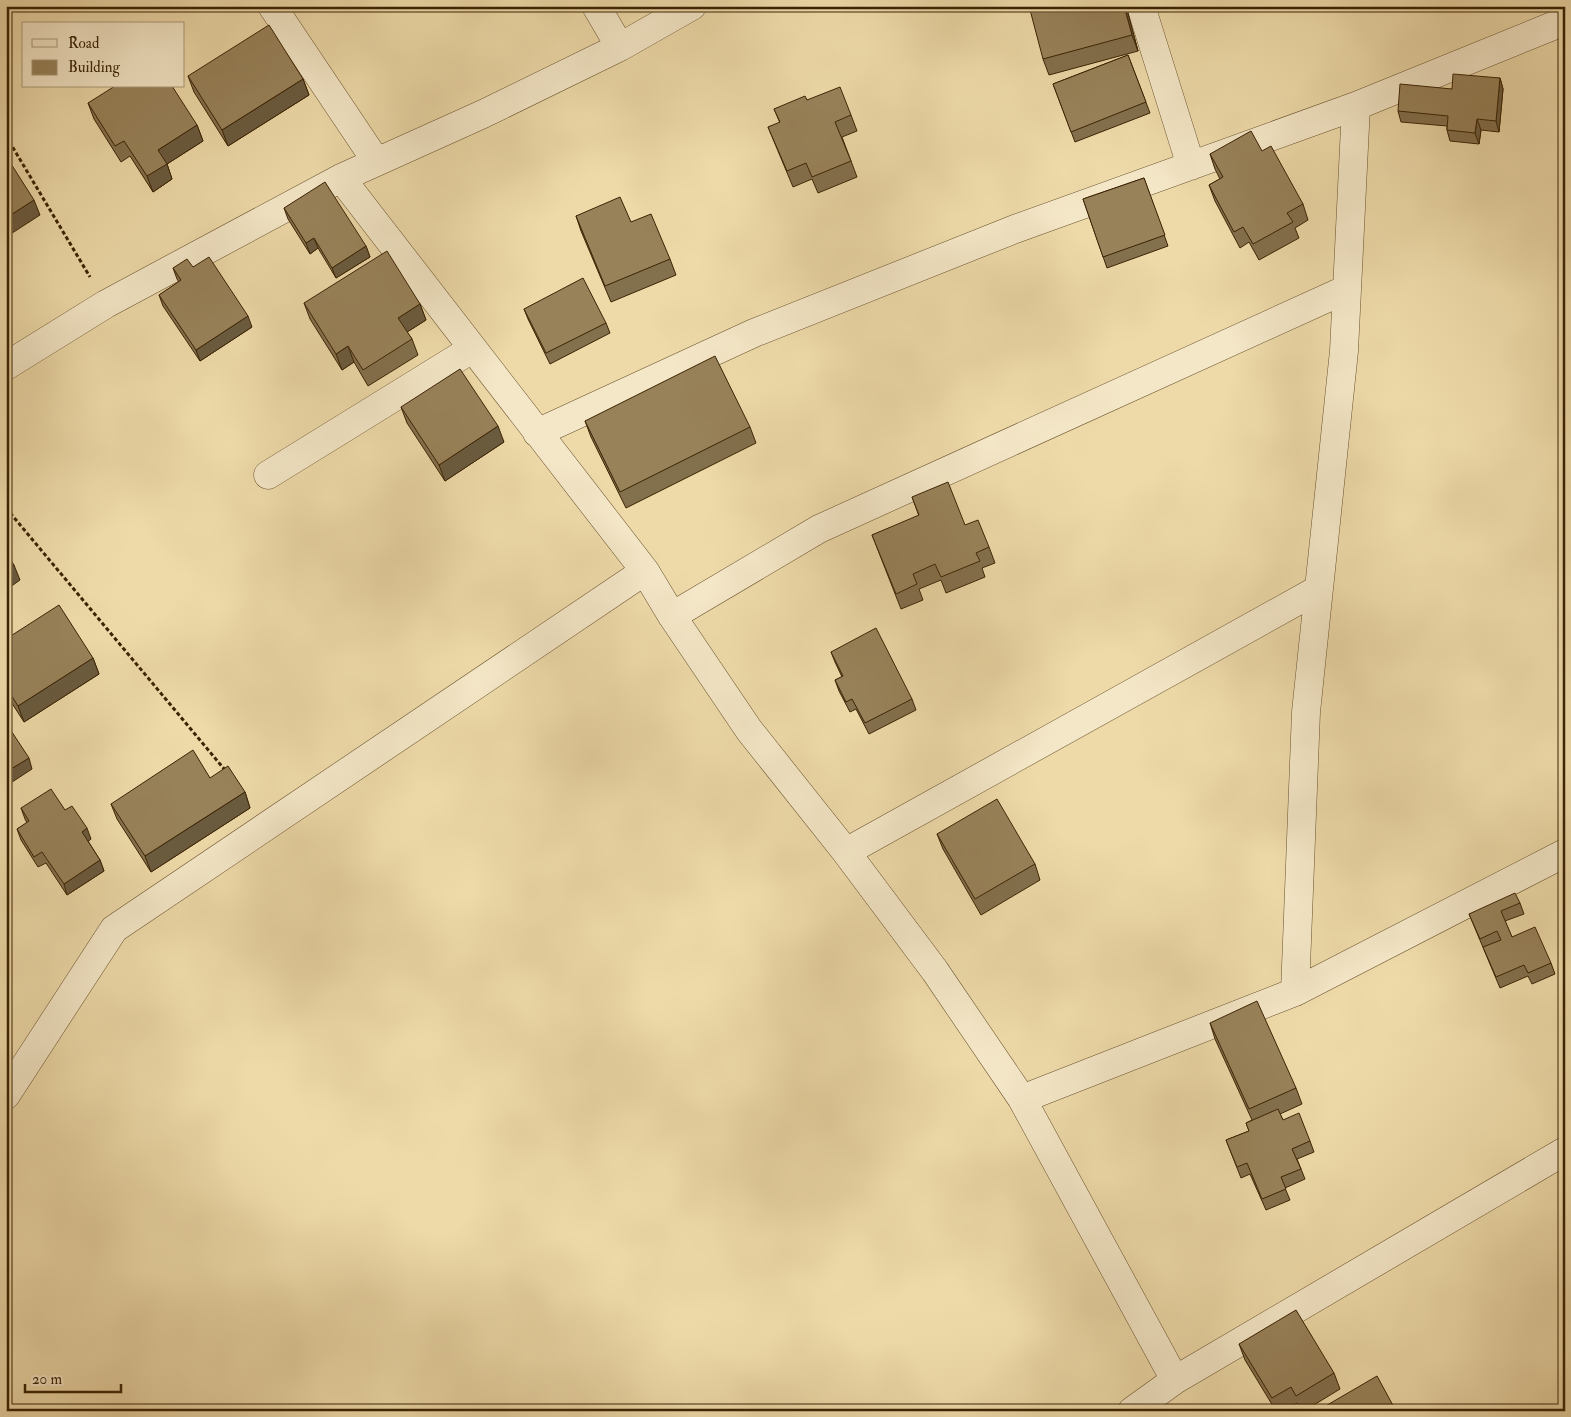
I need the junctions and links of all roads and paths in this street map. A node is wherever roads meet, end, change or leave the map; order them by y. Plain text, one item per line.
1 (272, 6) edge
2 (596, 6) edge
3 (692, 6) edge
4 (1141, 6) edge
5 (1565, 21) edge
6 (620, 47) junction
7 (1356, 106) junction
8 (6, 136) edge
9 (376, 161) junction
10 (1191, 166) junction
11 (341, 178) junction
12 (1347, 289) junction
13 (106, 304) junction
14 (472, 349) junction
15 (6, 366) edge
16 (537, 432) junction
17 (268, 475) dead end
18 (6, 508) edge
19 (645, 571) junction
20 (1319, 589) junction
21 (672, 616) junction
22 (226, 771) edge
23 (846, 852) junction
24 (1565, 853) edge
25 (1295, 992) junction
26 (6, 1095) edge
27 (1022, 1099) junction
28 (1565, 1151) edge
29 (1175, 1380) junction
30 (1132, 1411) edge

1 - 9 street
2 - 6 street
3 - 6 street
4 - 10 street
5 - 7 street
6 - 9 street
7 - 10 street
7 - 12 street
8 - 13 path
9 - 11 street
10 - 16 street
11 - 13 street
11 - 14 street
12 - 20 street
12 - 21 street
13 - 15 street
14 - 16 street
14 - 17 street
16 - 19 street
18 - 22 path
19 - 21 street
19 - 26 street
20 - 23 street
20 - 25 street
21 - 23 street
23 - 27 street
24 - 25 street
25 - 27 street
27 - 29 street
28 - 29 street
29 - 30 street

